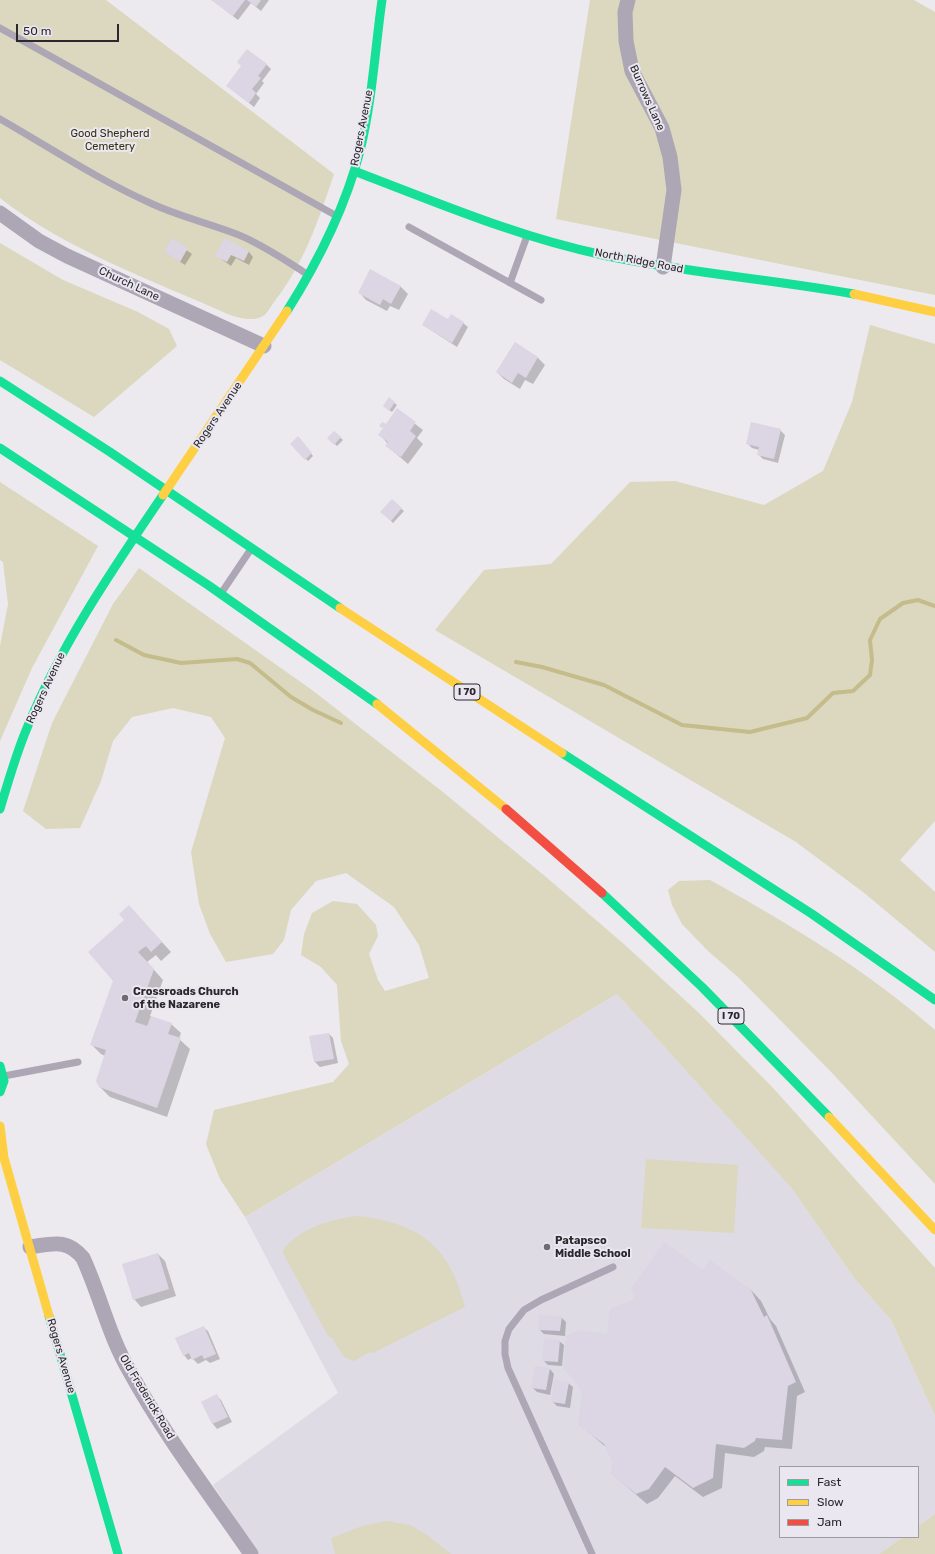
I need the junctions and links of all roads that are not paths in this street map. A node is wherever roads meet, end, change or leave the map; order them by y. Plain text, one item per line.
1 (382, 0) edge
2 (628, 0) edge
3 (0, 28) edge
4 (0, 119) edge
5 (354, 171) junction
6 (0, 213) edge
7 (337, 216) junction
8 (409, 227) dead end
9 (528, 234) junction
10 (664, 267) junction
11 (309, 275) junction
12 (510, 283) junction
13 (542, 300) dead end
14 (935, 312) edge
15 (264, 346) junction
16 (0, 381) edge
17 (0, 448) edge
18 (252, 548) junction
19 (221, 594) junction
20 (0, 809) edge
21 (935, 1000) edge
22 (78, 1062) dead end
23 (0, 1066) edge
24 (4, 1076) junction
25 (0, 1092) edge
26 (0, 1126) edge
27 (854, 1142) junction
28 (2, 1155) edge
29 (935, 1218) edge
30 (935, 1230) edge
31 (30, 1247) junction
32 (613, 1267) dead end
33 (118, 1554) edge
34 (251, 1554) edge
35 (592, 1554) edge

1 - 5 main road, Rogers Avenue
2 - 10 street, Burrows Lane
3 - 7 lane
4 - 11 lane
5 - 7 main road, Rogers Avenue
5 - 9 main road, North Ridge Road
6 - 15 street, Church Lane
7 - 11 main road, Rogers Avenue
8 - 12 lane
9 - 10 main road, North Ridge Road
9 - 12 lane
10 - 14 main road, North Ridge Road
11 - 15 main road, Rogers Avenue
12 - 13 lane
15 - 20 main road, Rogers Avenue
16 - 18 main road, I 70
17 - 19 main road, I 70
18 - 19 lane
18 - 21 main road, I 70
19 - 27 main road, I 70
22 - 24 lane
23 - 24 main road
24 - 25 main road
26 - 28 main road, Rogers Avenue
27 - 29 main road
27 - 30 main road, I 70
28 - 31 main road, Rogers Avenue
31 - 33 main road, Rogers Avenue
31 - 34 street, Old Frederick Road
32 - 35 lane

